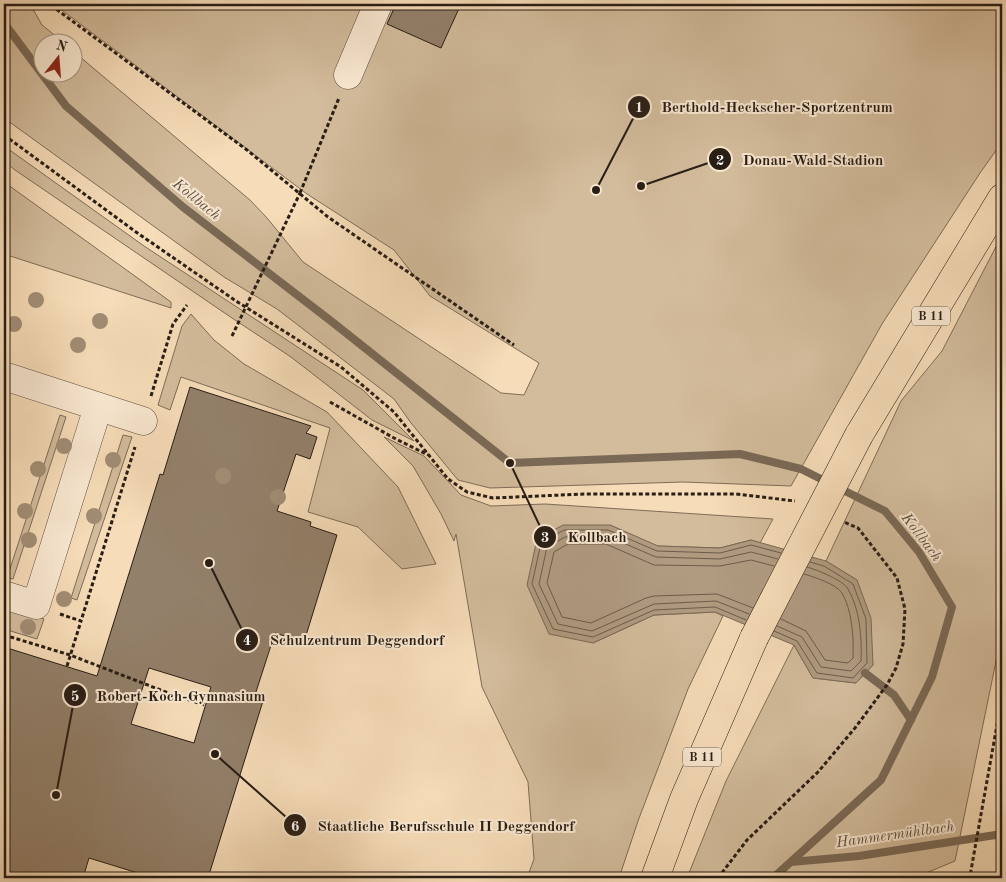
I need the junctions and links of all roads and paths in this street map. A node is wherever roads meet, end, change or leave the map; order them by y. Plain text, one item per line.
1 (53, 4) edge
2 (378, 4) edge
3 (348, 75) joint
4 (4, 135) edge
5 (300, 193) junction
6 (1002, 198) edge
7 (187, 305) dead end
8 (232, 336) dead end
9 (514, 345) dead end
10 (4, 376) edge
11 (330, 402) dead end
12 (98, 407) junction
13 (143, 421) junction
14 (431, 456) junction
15 (798, 501) dead end
16 (841, 520) dead end
17 (4, 595) edge
18 (36, 606) junction
19 (81, 621) junction
20 (4, 635) edge
21 (70, 655) junction
22 (67, 666) dead end
23 (1002, 697) edge
24 (205, 705) dead end
25 (655, 878) edge
26 (718, 878) edge
27 (953, 878) edge

1 - 5 path
2 - 3 lane
3 - 5 path
4 - 14 path
5 - 8 path, bridge
5 - 9 path
6 - 25 highway, B 11, bridge
7 - 13 path
10 - 12 lane
11 - 14 path
12 - 13 lane
12 - 18 lane
13 - 19 path
14 - 15 path
16 - 26 path
17 - 18 lane
18 - 19 path
19 - 21 path
20 - 21 path
21 - 22 path
21 - 24 path
23 - 27 path

